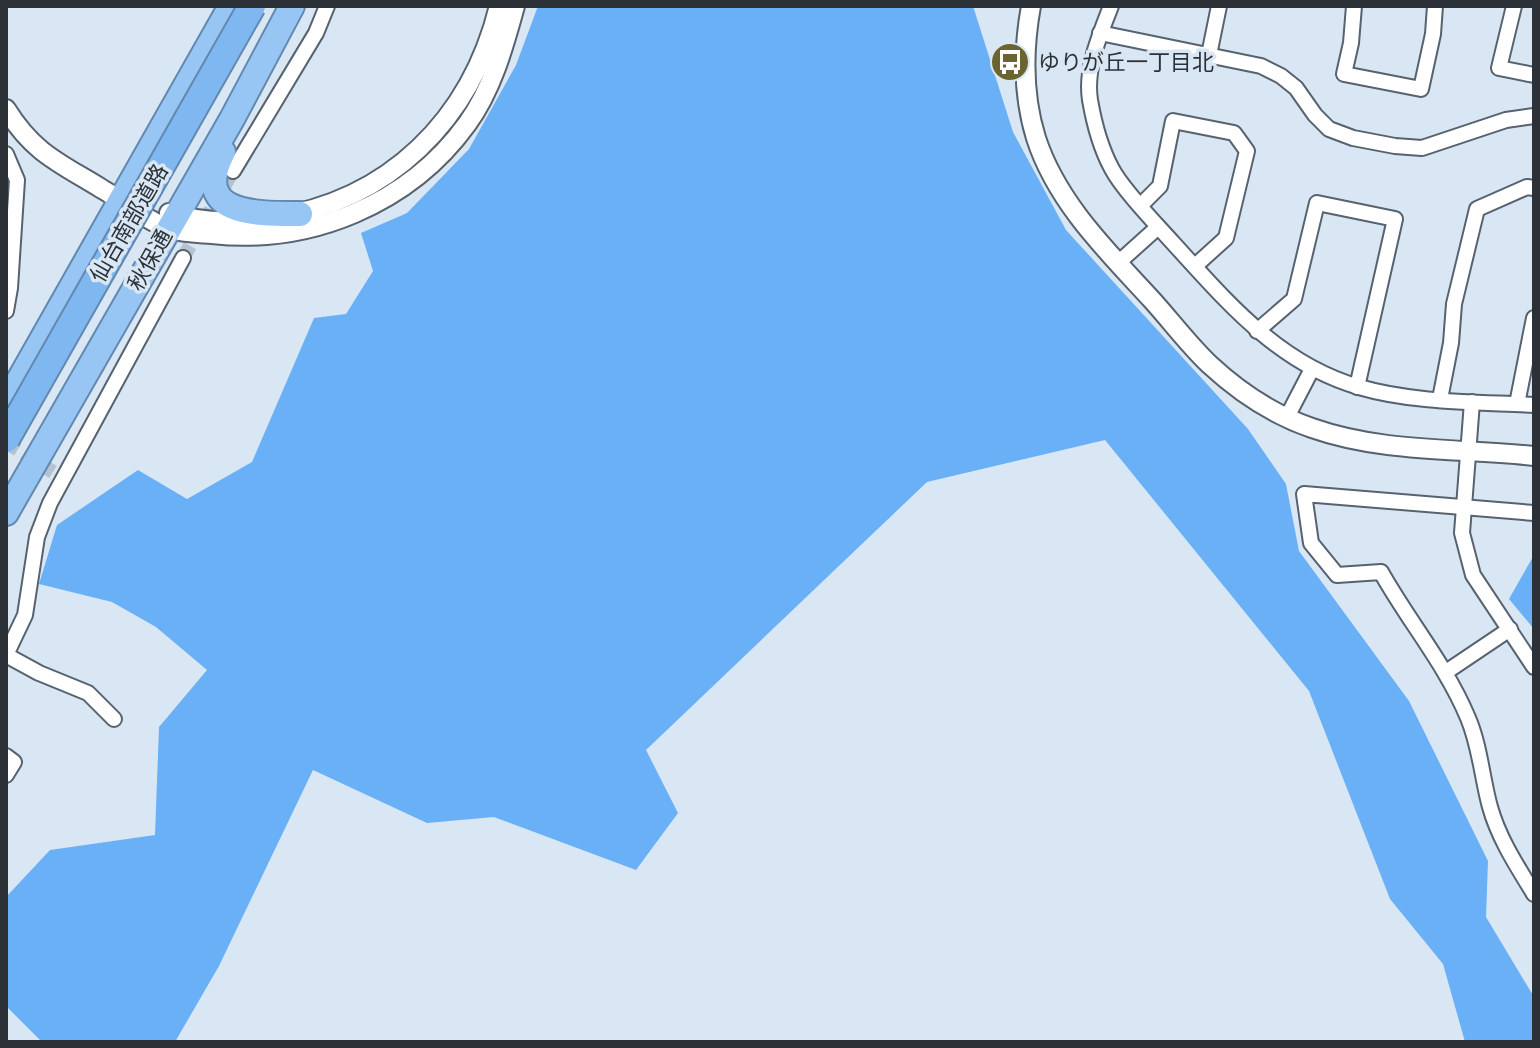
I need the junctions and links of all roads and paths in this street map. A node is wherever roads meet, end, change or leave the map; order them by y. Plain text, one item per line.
1 (231, 6) edge
2 (252, 6) edge
3 (292, 6) edge
4 (327, 6) edge
5 (499, 6) edge
6 (515, 6) edge
7 (1031, 6) edge
8 (1111, 6) edge
9 (1219, 6) edge
10 (1354, 6) edge
11 (1435, 6) edge
12 (1514, 6) edge
13 (1100, 33) junction
14 (1209, 55) junction
15 (267, 56) junction
16 (1534, 75) edge
17 (6, 109) edge
18 (1534, 116) edge
19 (6, 154) edge
20 (233, 171) tunnel mouth
21 (1534, 188) edge
22 (120, 199) junction
23 (1141, 205) junction
24 (300, 214) junction
25 (172, 222) junction
26 (1158, 227) junction
27 (183, 258) tunnel mouth
28 (1118, 263) junction
29 (1195, 266) junction
30 (6, 311) edge
31 (1534, 318) edge
32 (1257, 331) junction
33 (1312, 369) junction
34 (1357, 387) junction
35 (1440, 399) junction
36 (1472, 402) junction
37 (6, 403) edge
38 (1517, 404) junction
39 (1534, 405) edge
40 (1287, 417) junction
41 (6, 439) edge
42 (1468, 451) junction
43 (1534, 456) edge
44 (1463, 507) junction
45 (6, 513) edge
46 (1534, 513) edge
47 (1510, 629) junction
48 (1534, 667) edge
49 (1446, 672) junction
50 (114, 719) dead end
51 (6, 756) edge
52 (6, 775) edge
53 (1534, 894) edge

1 - 22 highway
2 - 41 highway, 仙台南部道路, bridge
3 - 15 highway, 秋保通
4 - 20 street
5 - 24 street
6 - 25 street
7 - 28 street
8 - 13 street
9 - 14 street
10 - 11 street
12 - 16 street
13 - 14 street
13 - 23 street
14 - 18 street
15 - 24 highway
15 - 25 highway, 秋保通
17 - 22 street
19 - 30 street
21 - 35 street
22 - 25 street
22 - 37 highway
23 - 26 street
23 - 29 street
24 - 25 street
25 - 45 highway, 秋保通
26 - 28 street
26 - 29 street
27 - 50 street
28 - 40 street
29 - 32 street
31 - 38 street
32 - 33 street
32 - 34 street
33 - 34 street
33 - 40 street
34 - 35 street
35 - 36 street
36 - 38 street
36 - 42 street
38 - 39 street
40 - 42 street
42 - 43 street
42 - 44 street
44 - 46 street
44 - 47 street
44 - 49 street
47 - 48 street
47 - 49 street
49 - 53 street
51 - 52 street

